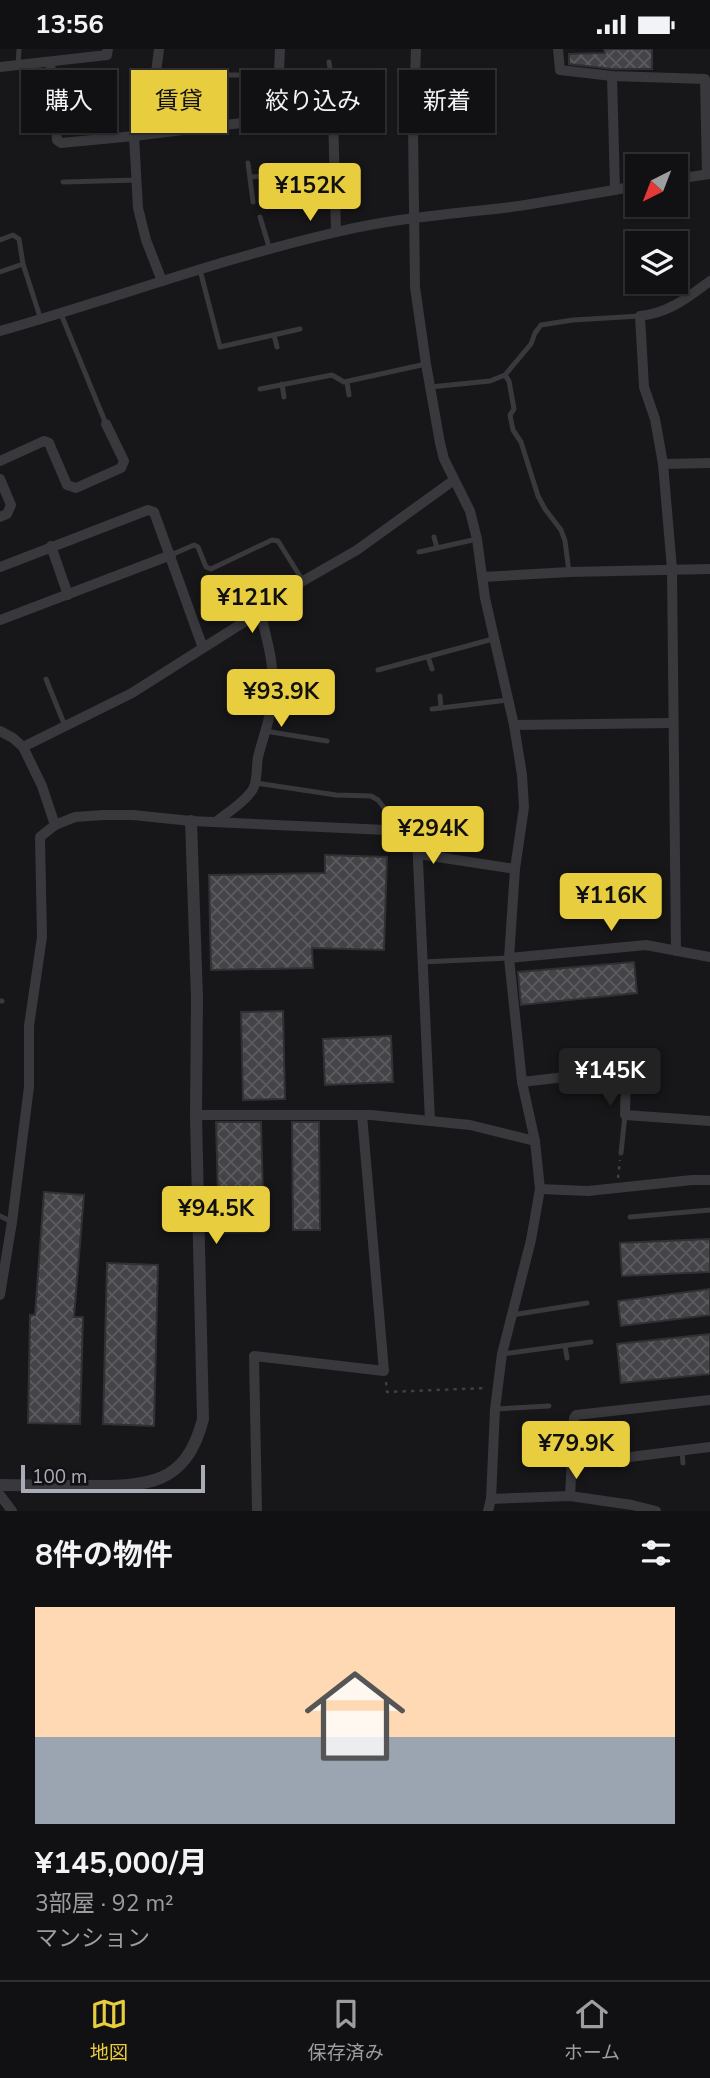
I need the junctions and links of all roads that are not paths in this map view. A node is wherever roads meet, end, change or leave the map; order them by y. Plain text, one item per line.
1 (19, 49) edge
2 (108, 49) edge
3 (159, 49) edge
4 (280, 49) edge
5 (416, 49) edge
6 (558, 49) edge
7 (50, 62) junction
8 (329, 62) dead end
9 (0, 67) edge
10 (18, 67) junction
11 (156, 70) edge
12 (279, 70) edge
13 (330, 70) edge
14 (612, 76) junction
15 (241, 123) edge
16 (333, 133) edge
17 (134, 136) junction
18 (248, 163) dead end
19 (334, 169) junction
20 (709, 174) edge
21 (251, 177) junction
22 (688, 177) edge
23 (137, 180) junction
24 (63, 182) dead end
25 (625, 188) edge
26 (615, 190) junction
27 (253, 202) dead end
28 (260, 217) dead end
29 (415, 218) junction
30 (336, 232) junction
31 (0, 240) edge
32 (270, 250) junction
33 (23, 264) junction
34 (200, 270) junction
35 (0, 272) edge
36 (162, 281) junction
37 (710, 281) edge
38 (61, 314) junction
39 (640, 316) junction
40 (41, 320) junction
41 (299, 329) dead end
42 (0, 331) edge
43 (274, 334) junction
44 (277, 347) dead end
45 (426, 364) junction
46 (505, 375) junction
47 (347, 381) junction
48 (282, 384) junction
49 (430, 387) junction
50 (260, 389) dead end
51 (349, 395) dead end
52 (284, 397) dead end
53 (106, 425) joint
54 (0, 461) edge
55 (710, 463) edge
56 (663, 464) junction
57 (0, 479) edge
58 (454, 480) junction
59 (0, 517) edge
60 (434, 537) dead end
61 (477, 539) junction
62 (51, 546) junction
63 (437, 548) junction
64 (419, 552) dead end
65 (171, 555) junction
66 (0, 566) edge
67 (671, 569) junction
68 (710, 569) edge
69 (569, 572) junction
70 (483, 577) junction
71 (303, 581) junction
72 (68, 595) junction
73 (260, 612) junction
74 (0, 619) edge
75 (493, 639) junction
76 (203, 648) junction
77 (428, 657) junction
78 (378, 670) dead end
79 (432, 670) dead end
80 (46, 679) dead end
81 (440, 696) dead end
82 (508, 700) junction
83 (441, 708) junction
84 (432, 709) dead end
85 (673, 723) junction
86 (514, 725) junction
87 (65, 726) junction
88 (264, 730) junction
89 (0, 731) edge
90 (327, 741) dead end
91 (23, 747) junction
92 (256, 783) junction
93 (191, 821) junction
94 (216, 822) junction
95 (55, 825) junction
96 (394, 830) junction
97 (418, 854) junction
98 (515, 869) junction
99 (676, 951) junction
100 (710, 957) edge
101 (509, 958) junction
102 (422, 962) junction
103 (522, 1082) junction
104 (196, 1115) junction
105 (362, 1115) junction
106 (625, 1115) junction
107 (430, 1121) junction
108 (710, 1121) edge
109 (535, 1141) junction
110 (621, 1153) road end
111 (710, 1180) edge
112 (540, 1189) junction
113 (710, 1210) edge
114 (0, 1216) edge
115 (630, 1217) dead end
116 (12, 1222) junction
117 (3, 1263) edge
118 (0, 1295) edge
119 (587, 1303) dead end
120 (512, 1315) junction
121 (591, 1342) dead end
122 (565, 1346) junction
123 (502, 1354) junction
124 (567, 1358) dead end
125 (710, 1400) edge
126 (549, 1406) dead end
127 (495, 1409) junction
128 (710, 1447) edge
129 (573, 1451) junction
130 (682, 1451) junction
131 (683, 1463) dead end
132 (0, 1485) edge
133 (0, 1495) edge
134 (570, 1496) junction
135 (491, 1499) junction
136 (12, 1511) edge
137 (257, 1511) edge
138 (488, 1511) edge
139 (656, 1511) edge

1 - 10 lane
2 - 7 street
3 - 11 street
4 - 12 street
5 - 29 street
6 - 14 street
7 - 10 street
7 - 17 street
8 - 13 lane
9 - 10 street
14 - 20 street
14 - 26 street
15 - 17 street
16 - 19 street
17 - 23 street
18 - 21 lane
19 - 21 lane
19 - 30 street
20 - 22 street
21 - 27 lane
23 - 24 lane
23 - 36 street
25 - 26 street
26 - 29 street
28 - 32 lane
29 - 30 street
29 - 45 street
30 - 32 street
31 - 33 lane
32 - 34 street
33 - 35 lane
33 - 40 lane
34 - 36 street
34 - 43 lane
36 - 38 street
37 - 39 street
38 - 40 street
38 - 53 lane
39 - 46 lane
39 - 56 street
40 - 42 street
41 - 43 lane
43 - 44 lane
45 - 47 lane
45 - 49 street
46 - 49 lane
46 - 69 lane
47 - 48 lane
47 - 51 lane
48 - 50 lane
48 - 52 lane
49 - 58 street
53 - 54 street
55 - 56 street
56 - 67 street
57 - 59 street
58 - 61 street
58 - 71 street
60 - 63 lane
61 - 63 lane
61 - 70 street
62 - 65 street
62 - 66 street
62 - 72 street
63 - 64 lane
65 - 71 lane
65 - 72 street
65 - 76 street
67 - 68 street
67 - 69 street
67 - 85 street
69 - 70 street
70 - 75 street
71 - 73 street
72 - 74 street
73 - 76 street
73 - 88 street
75 - 77 lane
75 - 82 street
76 - 87 street
77 - 78 lane
77 - 79 lane
80 - 87 lane
81 - 83 lane
82 - 83 lane
82 - 86 street
83 - 84 lane
85 - 86 street
85 - 99 street
86 - 98 street
87 - 91 street
88 - 90 lane
88 - 92 street
89 - 91 street
91 - 95 street
92 - 94 street
92 - 96 lane
93 - 94 street
93 - 95 street
93 - 104 street
94 - 96 street
95 - 116 street
96 - 97 street
97 - 98 street
97 - 102 street
98 - 101 street
99 - 100 street
99 - 101 street
101 - 102 lane
101 - 103 street
102 - 107 street
103 - 106 street
103 - 109 street
104 - 105 street
104 - 132 street
105 - 107 street
105 - 137 street
106 - 108 street
106 - 110 lane
107 - 109 street
109 - 112 street
111 - 112 street
112 - 120 street
113 - 115 lane
114 - 116 lane
116 - 117 street
117 - 118 street
119 - 120 lane
120 - 123 street
121 - 122 lane
122 - 123 lane
122 - 124 lane
123 - 127 street
125 - 129 street
126 - 127 lane
127 - 135 street
128 - 130 street
129 - 130 street
129 - 134 street
130 - 131 lane
133 - 136 street
134 - 135 street
134 - 139 street
135 - 138 street

